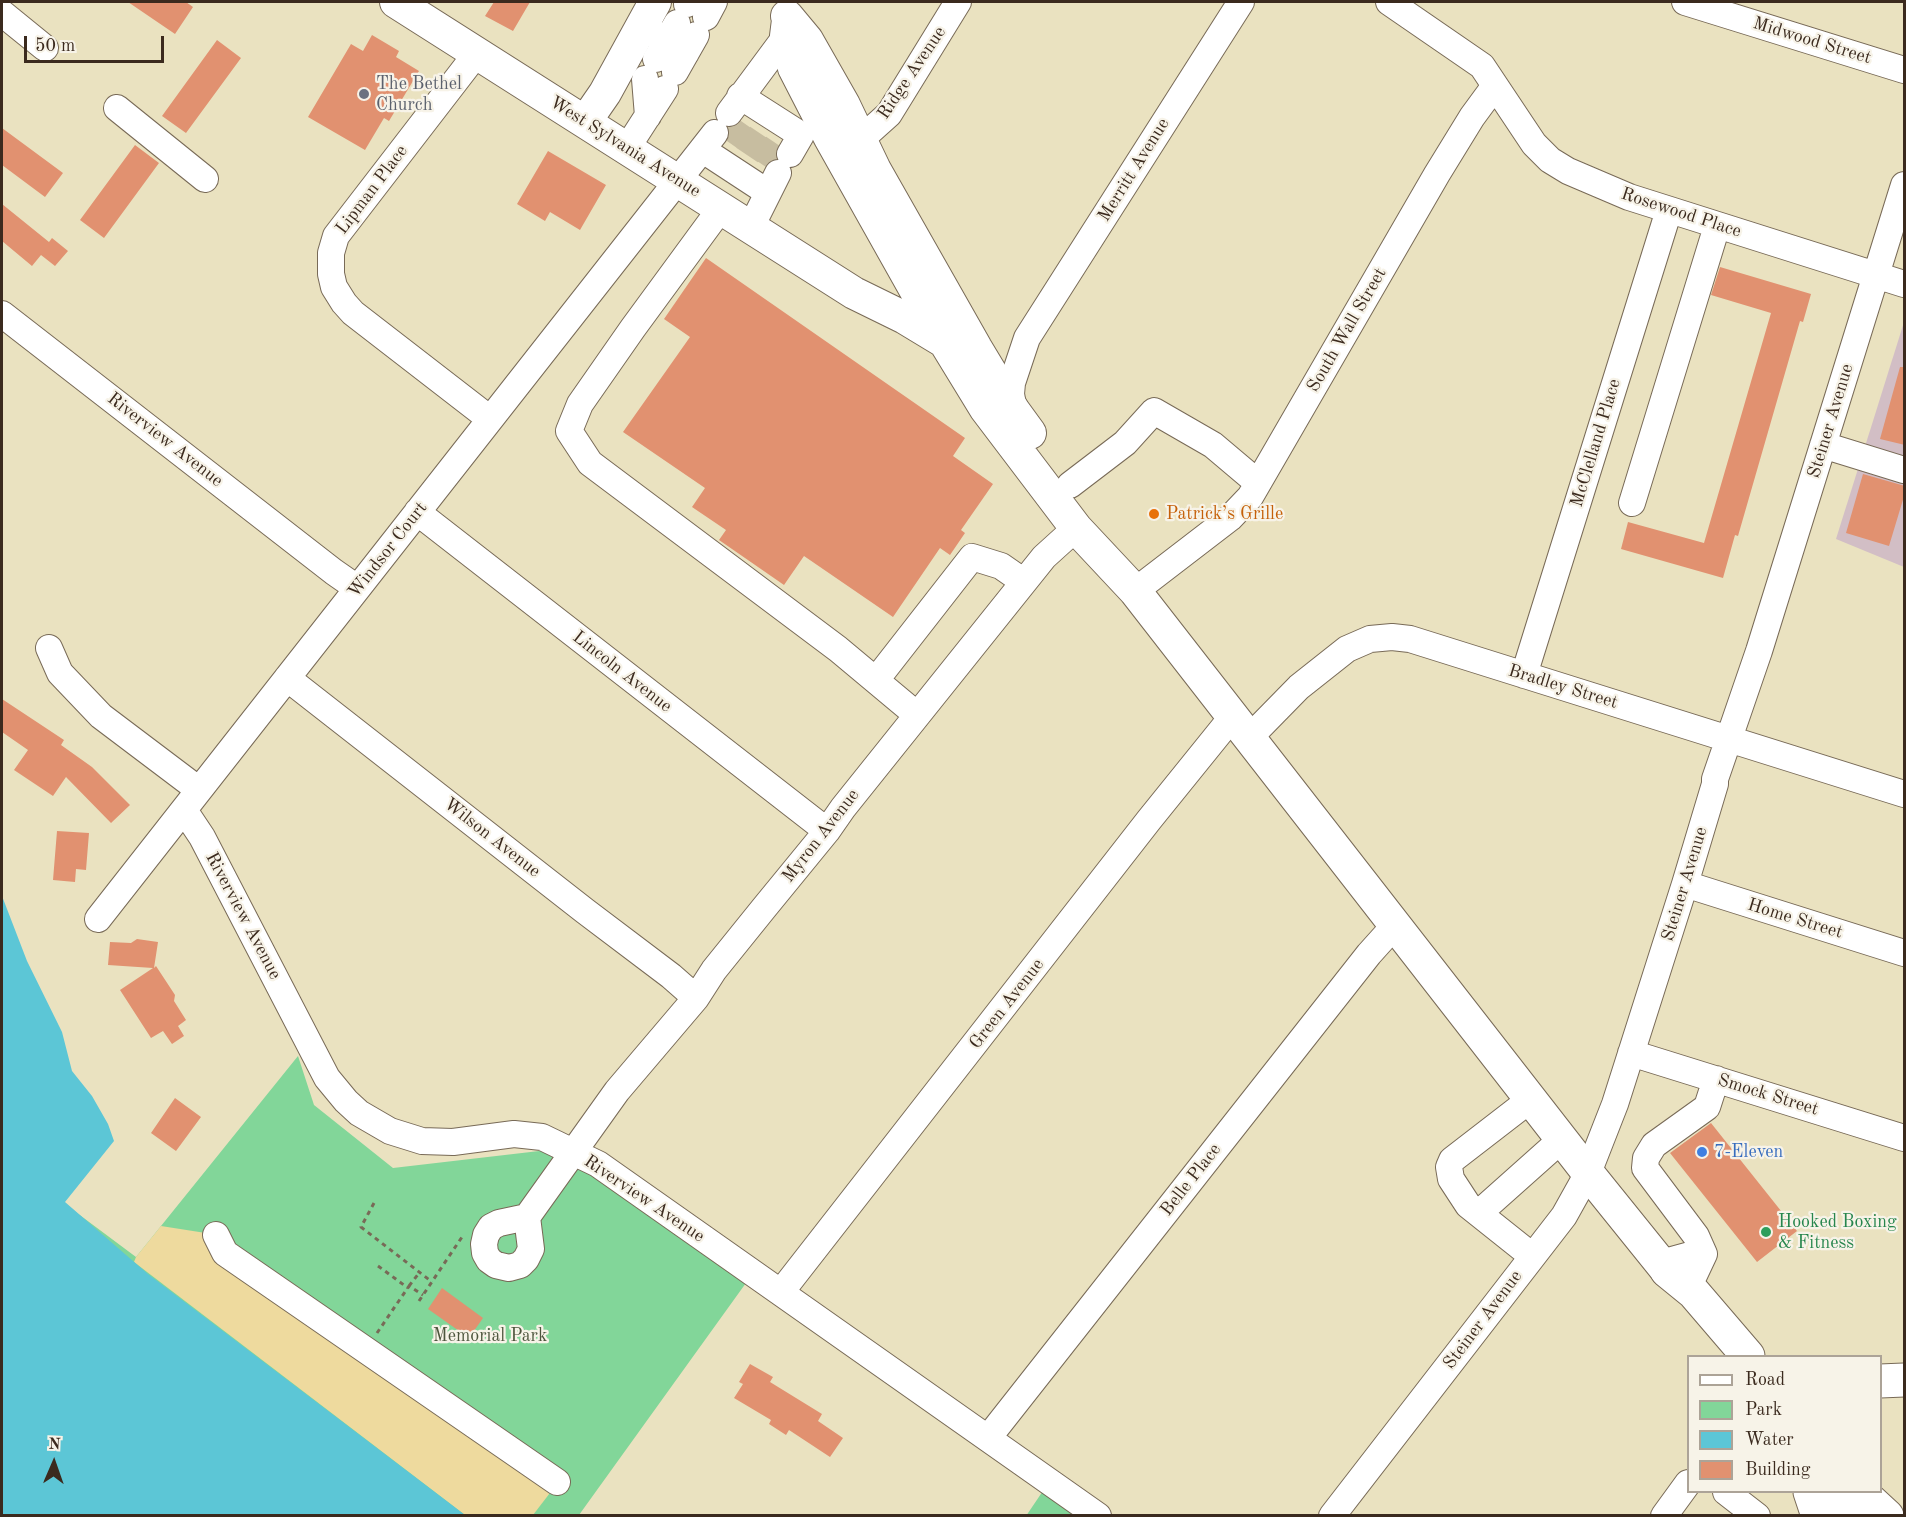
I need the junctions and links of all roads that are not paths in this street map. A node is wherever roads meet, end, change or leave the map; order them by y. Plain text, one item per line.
1 (396, 2) edge
2 (958, 2) edge
3 (1240, 2) edge
4 (1389, 2) edge
5 (1684, 2) edge
6 (2, 14) edge
7 (785, 19) edge
8 (675, 43) edge
9 (45, 48) dead end
10 (477, 53) junction
11 (1905, 70) edge
12 (1494, 87) junction
13 (117, 108) dead end
14 (585, 122) junction
15 (860, 140) junction
16 (756, 142) junction
17 (627, 148) junction
18 (205, 179) dead end
19 (677, 181) junction
20 (1905, 185) edge
21 (721, 208) junction
22 (1669, 210) junction
23 (1717, 226) junction
24 (751, 227) junction
25 (1876, 276) junction
26 (1905, 284) edge
27 (854, 293) junction
28 (2, 314) edge
29 (1028, 338) junction
30 (944, 341) junction
31 (976, 348) junction
32 (999, 409) junction
33 (490, 419) junction
34 (1823, 445) junction
35 (1905, 470) edge
36 (1258, 483) junction
37 (1070, 485) junction
38 (1632, 503) dead end
39 (417, 512) junction
40 (1076, 528) junction
41 (1024, 582) junction
42 (357, 588) junction
43 (1136, 591) junction
44 (48, 648) dead end
45 (1524, 675) junction
46 (287, 678) junction
47 (876, 680) junction
48 (917, 715) junction
49 (1242, 727) junction
50 (1730, 739) junction
51 (200, 790) junction
52 (1905, 794) edge
53 (184, 810) junction
54 (827, 831) junction
55 (1685, 884) junction
56 (98, 919) dead end
57 (1396, 924) junction
58 (1905, 953) edge
59 (696, 998) junction
60 (1631, 1053) junction
61 (1716, 1079) junction
62 (1532, 1100) junction
63 (1905, 1138) edge
64 (1562, 1139) junction
65 (572, 1151) junction
66 (1588, 1173) junction
67 (1479, 1214) junction
68 (527, 1217) junction
69 (216, 1235) dead end
70 (1704, 1254) junction
71 (1532, 1256) junction
72 (1672, 1274) junction
73 (781, 1292) junction
74 (1717, 1355) edge
75 (1747, 1355) edge
76 (1905, 1380) edge
77 (1882, 1381) edge
78 (988, 1438) junction
79 (557, 1482) dead end
80 (1687, 1486) edge
81 (1729, 1493) edge
82 (1811, 1493) edge
83 (1841, 1493) edge
84 (1863, 1493) edge
85 (1670, 1513) edge
86 (1098, 1515) edge
87 (1332, 1515) edge
88 (1757, 1515) edge
89 (1818, 1515) edge
90 (1848, 1515) edge
91 (1887, 1515) edge

1 - 10 main road, West Sylvania Avenue
2 - 15 street, Ridge Avenue
3 - 29 street, Merritt Avenue
4 - 12 street
5 - 11 street, Midwood Street
6 - 9 street
7 - 15 main road
7 - 16 street
7 - 16 main road
8 - 14 main road
8 - 17 street
10 - 14 main road, West Sylvania Avenue
10 - 33 street, Lipman Place
12 - 22 street, Rosewood Place
12 - 36 street, South Wall Street
13 - 18 street
14 - 17 main road, West Sylvania Avenue
15 - 31 main road
16 - 19 street, Windsor Court
16 - 24 street
16 - 30 main road
17 - 19 main road, West Sylvania Avenue
19 - 21 main road, West Sylvania Avenue
19 - 33 street, Windsor Court
20 - 25 street, Steiner Avenue
21 - 24 main road, West Sylvania Avenue
21 - 47 street
22 - 23 street, Rosewood Place
22 - 45 street, McClelland Place
23 - 25 street, Rosewood Place
23 - 38 street
24 - 27 main road, West Sylvania Avenue
25 - 26 street, Rosewood Place
25 - 34 street, Steiner Avenue
27 - 30 main road, West Sylvania Avenue
27 - 32 main road, West Sylvania Avenue
28 - 42 street, Riverview Avenue
29 - 31 street, Merritt Avenue
29 - 32 street, Merritt Avenue
30 - 32 main road, West Sylvania Avenue
31 - 32 main road
32 - 37 main road
32 - 40 main road
33 - 39 street, Windsor Court
34 - 35 street
34 - 50 street, Steiner Avenue
36 - 37 street
36 - 43 street, South Wall Street
37 - 43 main road
39 - 42 street, Windsor Court
39 - 54 street, Lincoln Avenue
40 - 41 street, Myron Avenue
40 - 43 main road
41 - 47 street
41 - 48 street, Myron Avenue
42 - 46 street, Windsor Court
43 - 49 main road
44 - 51 street
45 - 49 street, Bradley Street
45 - 50 street, Bradley Street
46 - 51 street, Windsor Court
46 - 59 street, Wilson Avenue
47 - 48 street
48 - 54 street, Myron Avenue
49 - 57 main road
49 - 73 street, Green Avenue
50 - 52 street, Bradley Street
50 - 55 street, Steiner Avenue
51 - 53 street, Windsor Court
53 - 56 street, Windsor Court
53 - 65 street, Riverview Avenue
54 - 59 street, Myron Avenue
55 - 58 street, Home Street
55 - 60 street, Steiner Avenue
57 - 62 main road
57 - 78 street, Belle Place
59 - 65 street, Myron Avenue
60 - 61 street, Smock Street
60 - 66 street, Steiner Avenue
61 - 63 street, Smock Street
61 - 70 street
62 - 64 main road
62 - 67 street
64 - 66 main road
64 - 67 street
65 - 68 street, Myron Avenue
65 - 73 street, Riverview Avenue
66 - 71 street, Steiner Avenue
66 - 72 main road
67 - 71 street
68 - 68 street
69 - 79 street
70 - 72 street
70 - 72 street
71 - 87 street, Steiner Avenue
72 - 74 highway
72 - 75 highway
73 - 78 street, Riverview Avenue
76 - 77 highway
78 - 86 street, Riverview Avenue
80 - 85 street
81 - 88 street
82 - 89 highway
83 - 90 highway
84 - 91 highway

